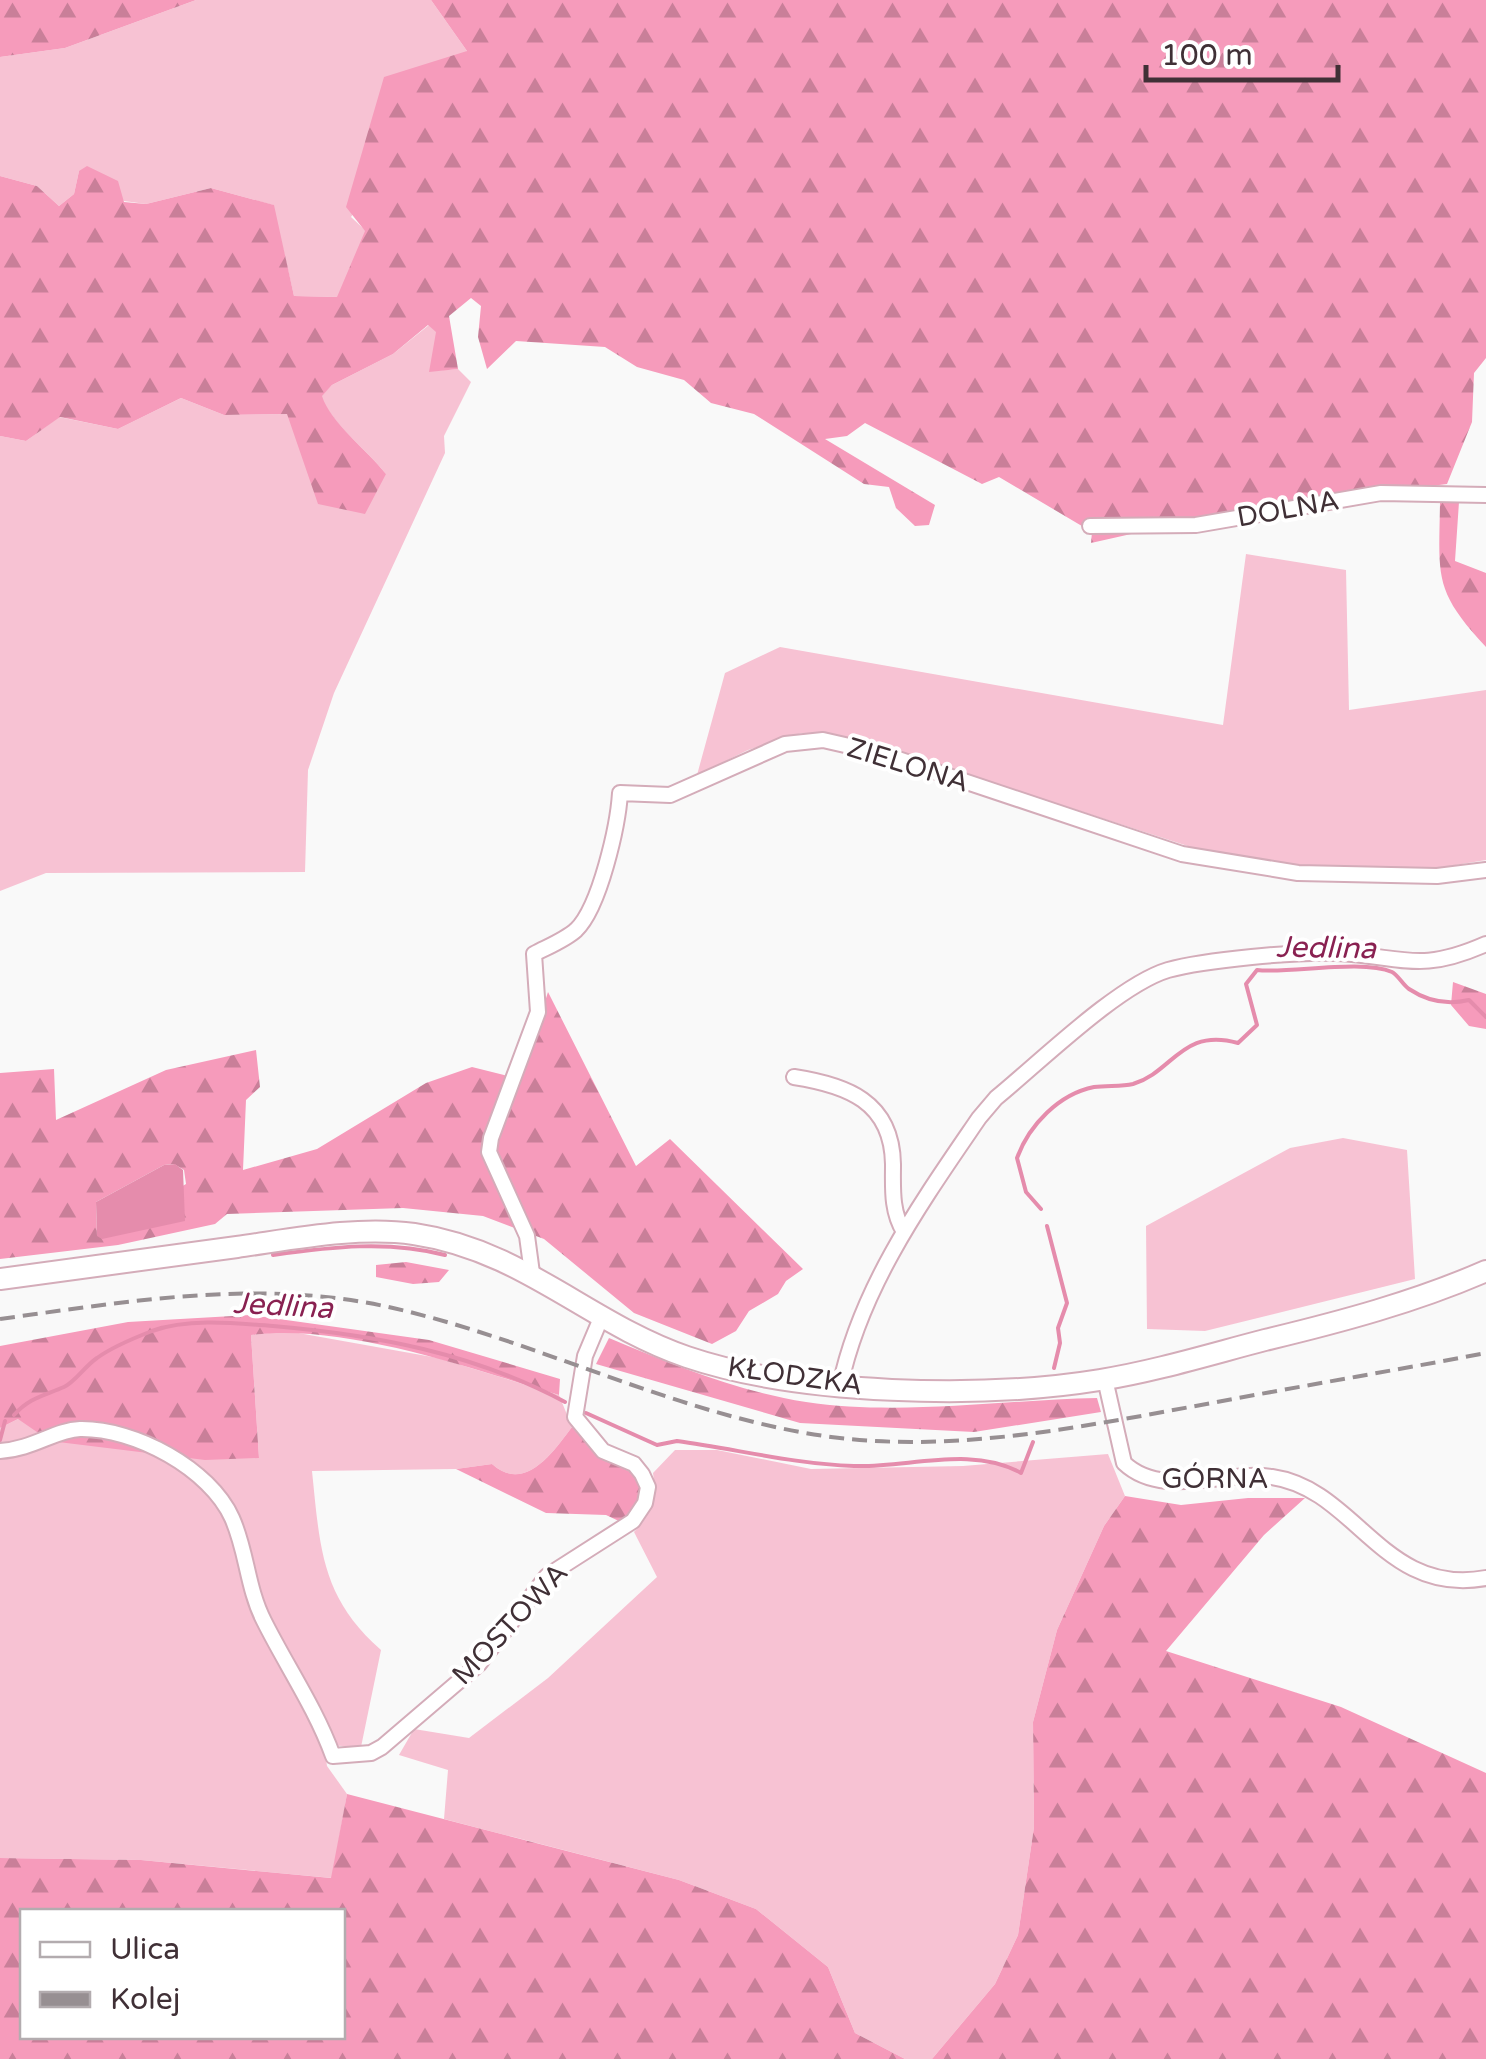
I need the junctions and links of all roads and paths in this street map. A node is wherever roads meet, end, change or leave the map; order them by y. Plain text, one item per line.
1 (1486, 494) edge
2 (1090, 526) dead end
3 (1486, 870) edge
4 (1486, 944) edge
5 (794, 1077) dead end
6 (904, 1232) junction
7 (1486, 1271) edge
8 (532, 1272) junction
9 (0, 1279) edge
10 (601, 1318) junction
11 (1105, 1379) junction
12 (840, 1386) junction
13 (0, 1451) edge
14 (1486, 1578) edge

1 - 2 street, DOLNA
3 - 8 street, ZIELONA
4 - 6 street
5 - 6 street
6 - 12 street
7 - 11 main road, KŁODZKA
8 - 9 main road, KŁODZKA
8 - 10 main road, KŁODZKA
10 - 12 main road, KŁODZKA
10 - 13 street, MOSTOWA
11 - 12 main road, KŁODZKA
11 - 14 street, GÓRNA

